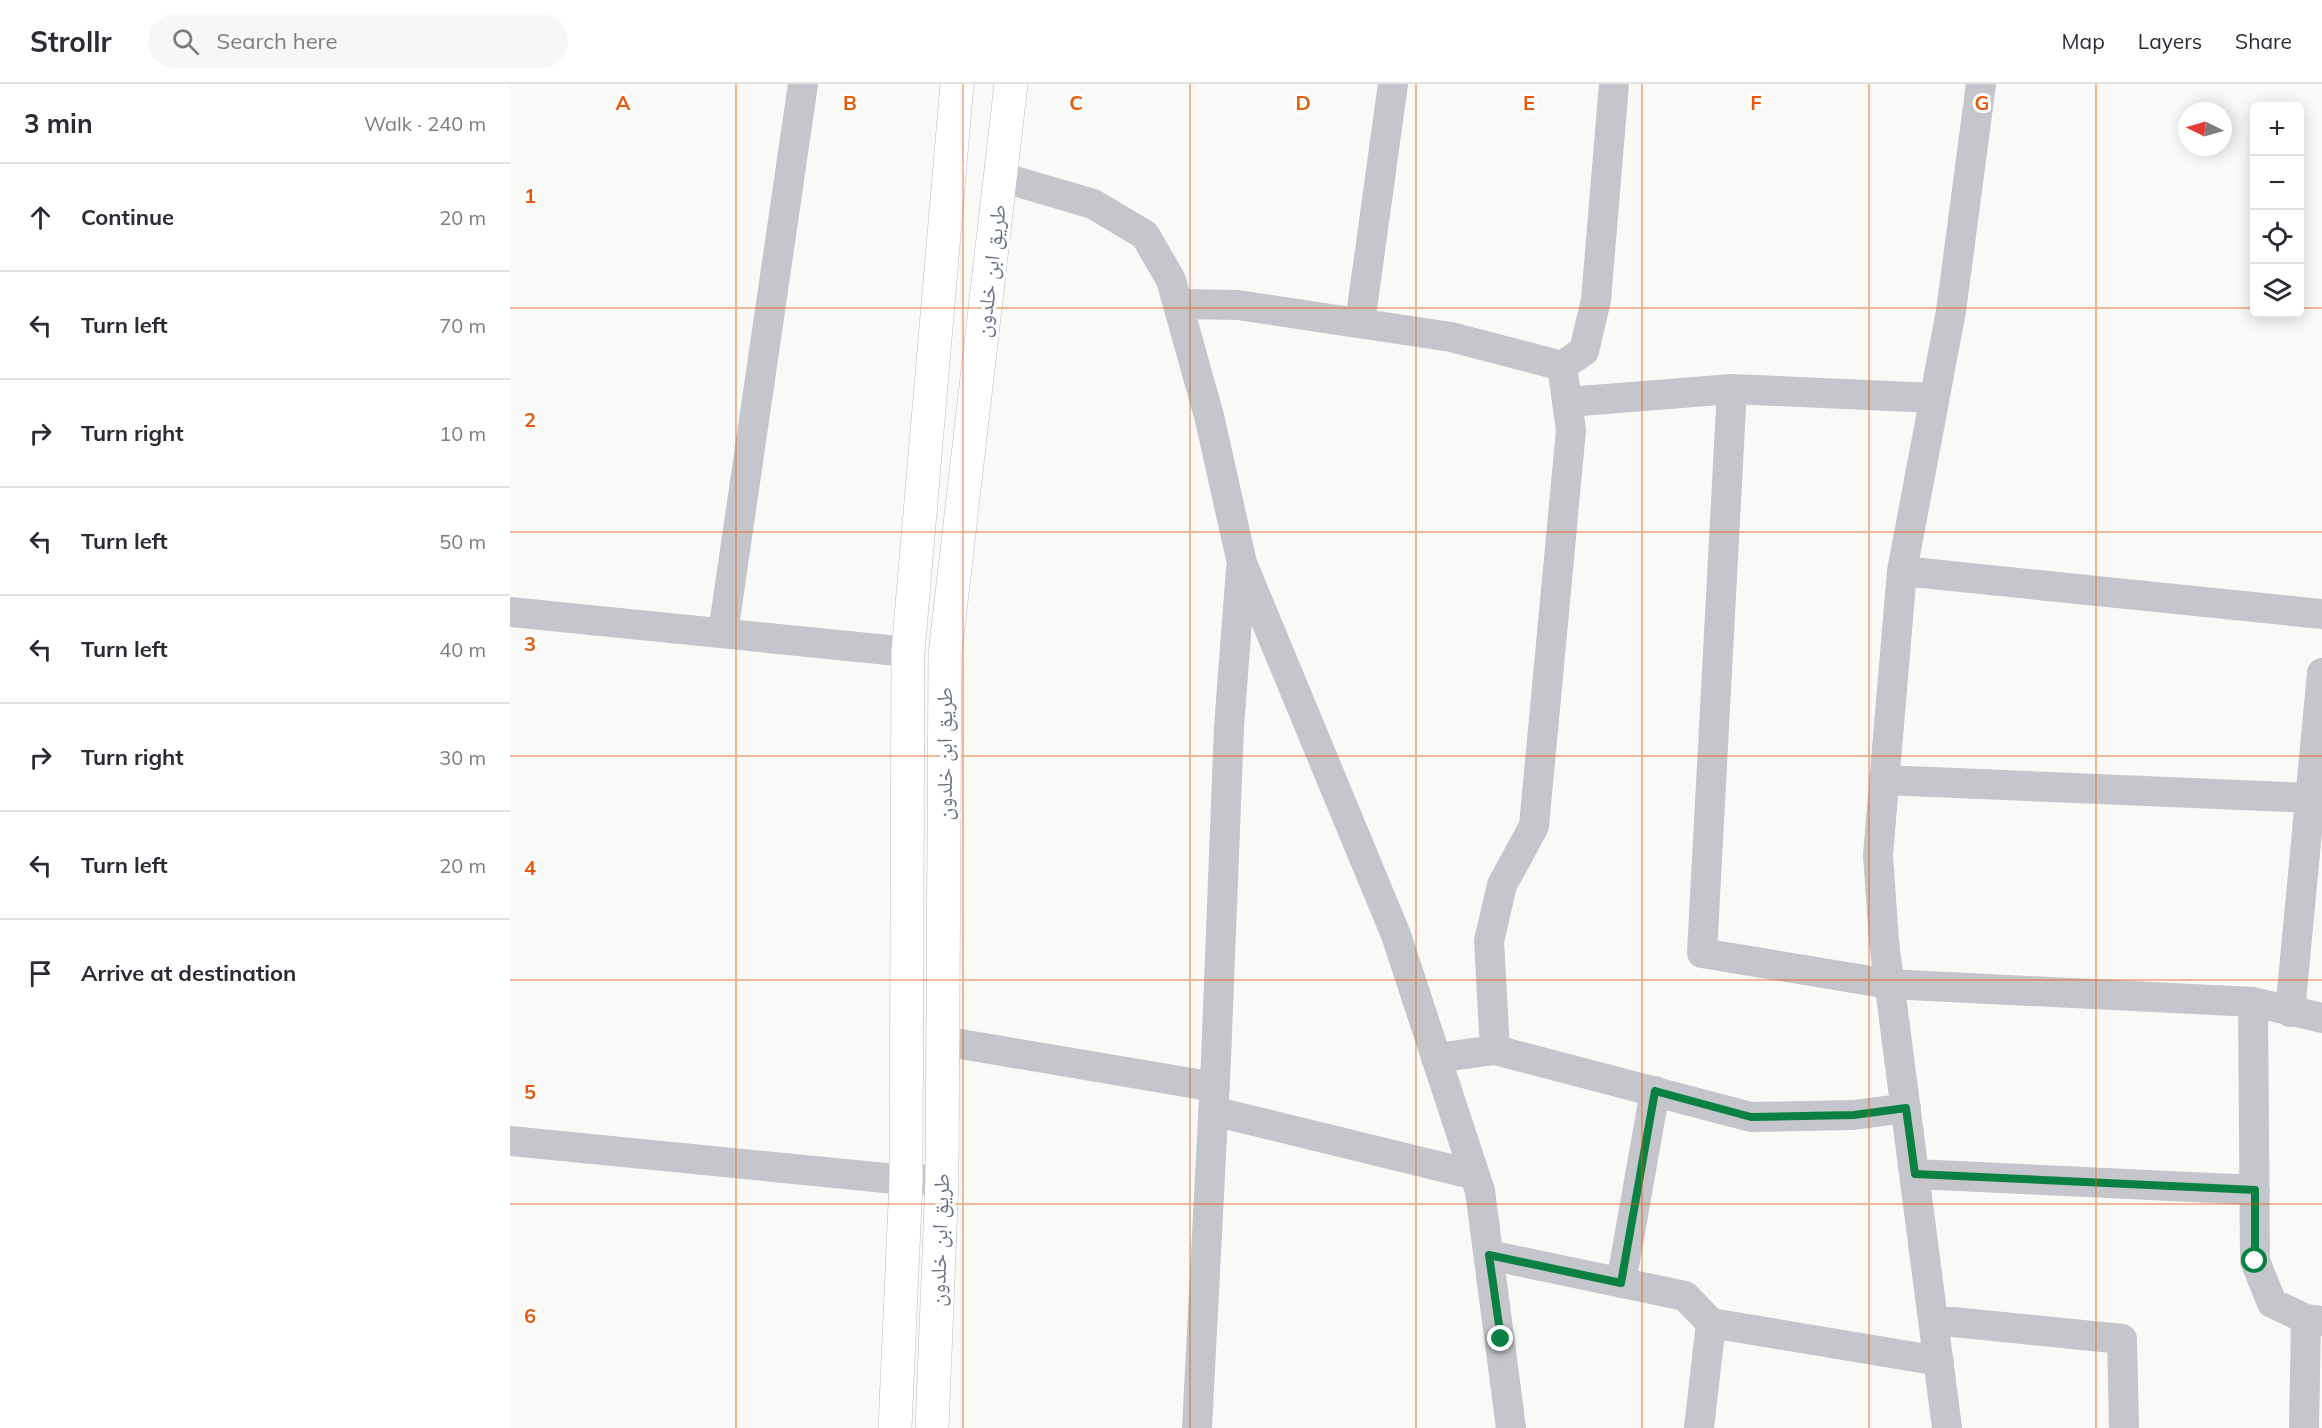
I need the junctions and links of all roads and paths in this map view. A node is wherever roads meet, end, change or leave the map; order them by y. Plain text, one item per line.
1 (803, 84) edge
2 (957, 84) edge
3 (1011, 84) edge
4 (1393, 84) edge
5 (1614, 84) edge
6 (1981, 84) edge
7 (1001, 177) junction
8 (1178, 304) junction
9 (1360, 323) junction
10 (1562, 366) junction
11 (1732, 389) junction
12 (1934, 398) junction
13 (1568, 402) junction
14 (1242, 563) junction
15 (1902, 572) junction
16 (510, 612) edge
17 (2322, 614) edge
18 (723, 633) junction
19 (908, 652) junction
20 (2322, 674) edge
21 (1884, 780) junction
22 (2312, 798) junction
23 (1889, 984) junction
24 (2253, 1002) junction
25 (2290, 1012) junction
26 (2322, 1018) edge
27 (943, 1041) junction
28 (1495, 1050) junction
29 (1436, 1058) junction
30 (1655, 1091) junction
31 (1214, 1099) junction
32 (1906, 1108) junction
33 (510, 1141) edge
34 (1915, 1174) junction
35 (1475, 1175) junction
36 (942, 1179) junction
37 (906, 1180) junction
38 (2255, 1190) junction
39 (1489, 1255) junction
40 (1621, 1283) junction
41 (1934, 1320) junction
42 (2314, 1320) edge
43 (1711, 1323) junction
44 (1939, 1361) junction
45 (895, 1428) edge
46 (932, 1428) edge
47 (1197, 1428) edge
48 (1511, 1428) edge
49 (1699, 1428) edge
50 (1947, 1428) edge
51 (2124, 1428) edge
52 (2304, 1428) edge

1 - 18 street
2 - 19 street, طريق ابن خلدون
3 - 7 street, طريق ابن خلدون
4 - 9 street
5 - 10 street
6 - 12 street
7 - 8 street
7 - 27 street, طريق ابن خلدون
8 - 9 street
8 - 14 street
9 - 10 street
10 - 13 street
11 - 12 street
11 - 13 street
11 - 23 street
12 - 15 street
13 - 28 street
14 - 29 street
14 - 31 street
15 - 17 street
15 - 21 street
16 - 18 street
18 - 19 street
19 - 37 street, طريق ابن خلدون
20 - 22 street
21 - 22 street
21 - 23 street
22 - 25 street
23 - 24 street
23 - 32 street
24 - 25 street
24 - 38 street
25 - 26 street
27 - 31 street
27 - 36 street, طريق ابن خلدون
28 - 29 street
28 - 30 street
29 - 35 street
30 - 32 street
30 - 40 street
31 - 35 street
31 - 47 street
32 - 34 street
33 - 37 street
34 - 38 street
34 - 41 street
35 - 39 street
36 - 37 street
36 - 46 street, طريق ابن خلدون
37 - 45 street, طريق ابن خلدون
38 - 42 street
39 - 40 street
39 - 48 street
40 - 43 street
41 - 44 street
41 - 51 street
42 - 52 street
43 - 44 street
43 - 49 street
44 - 50 street

